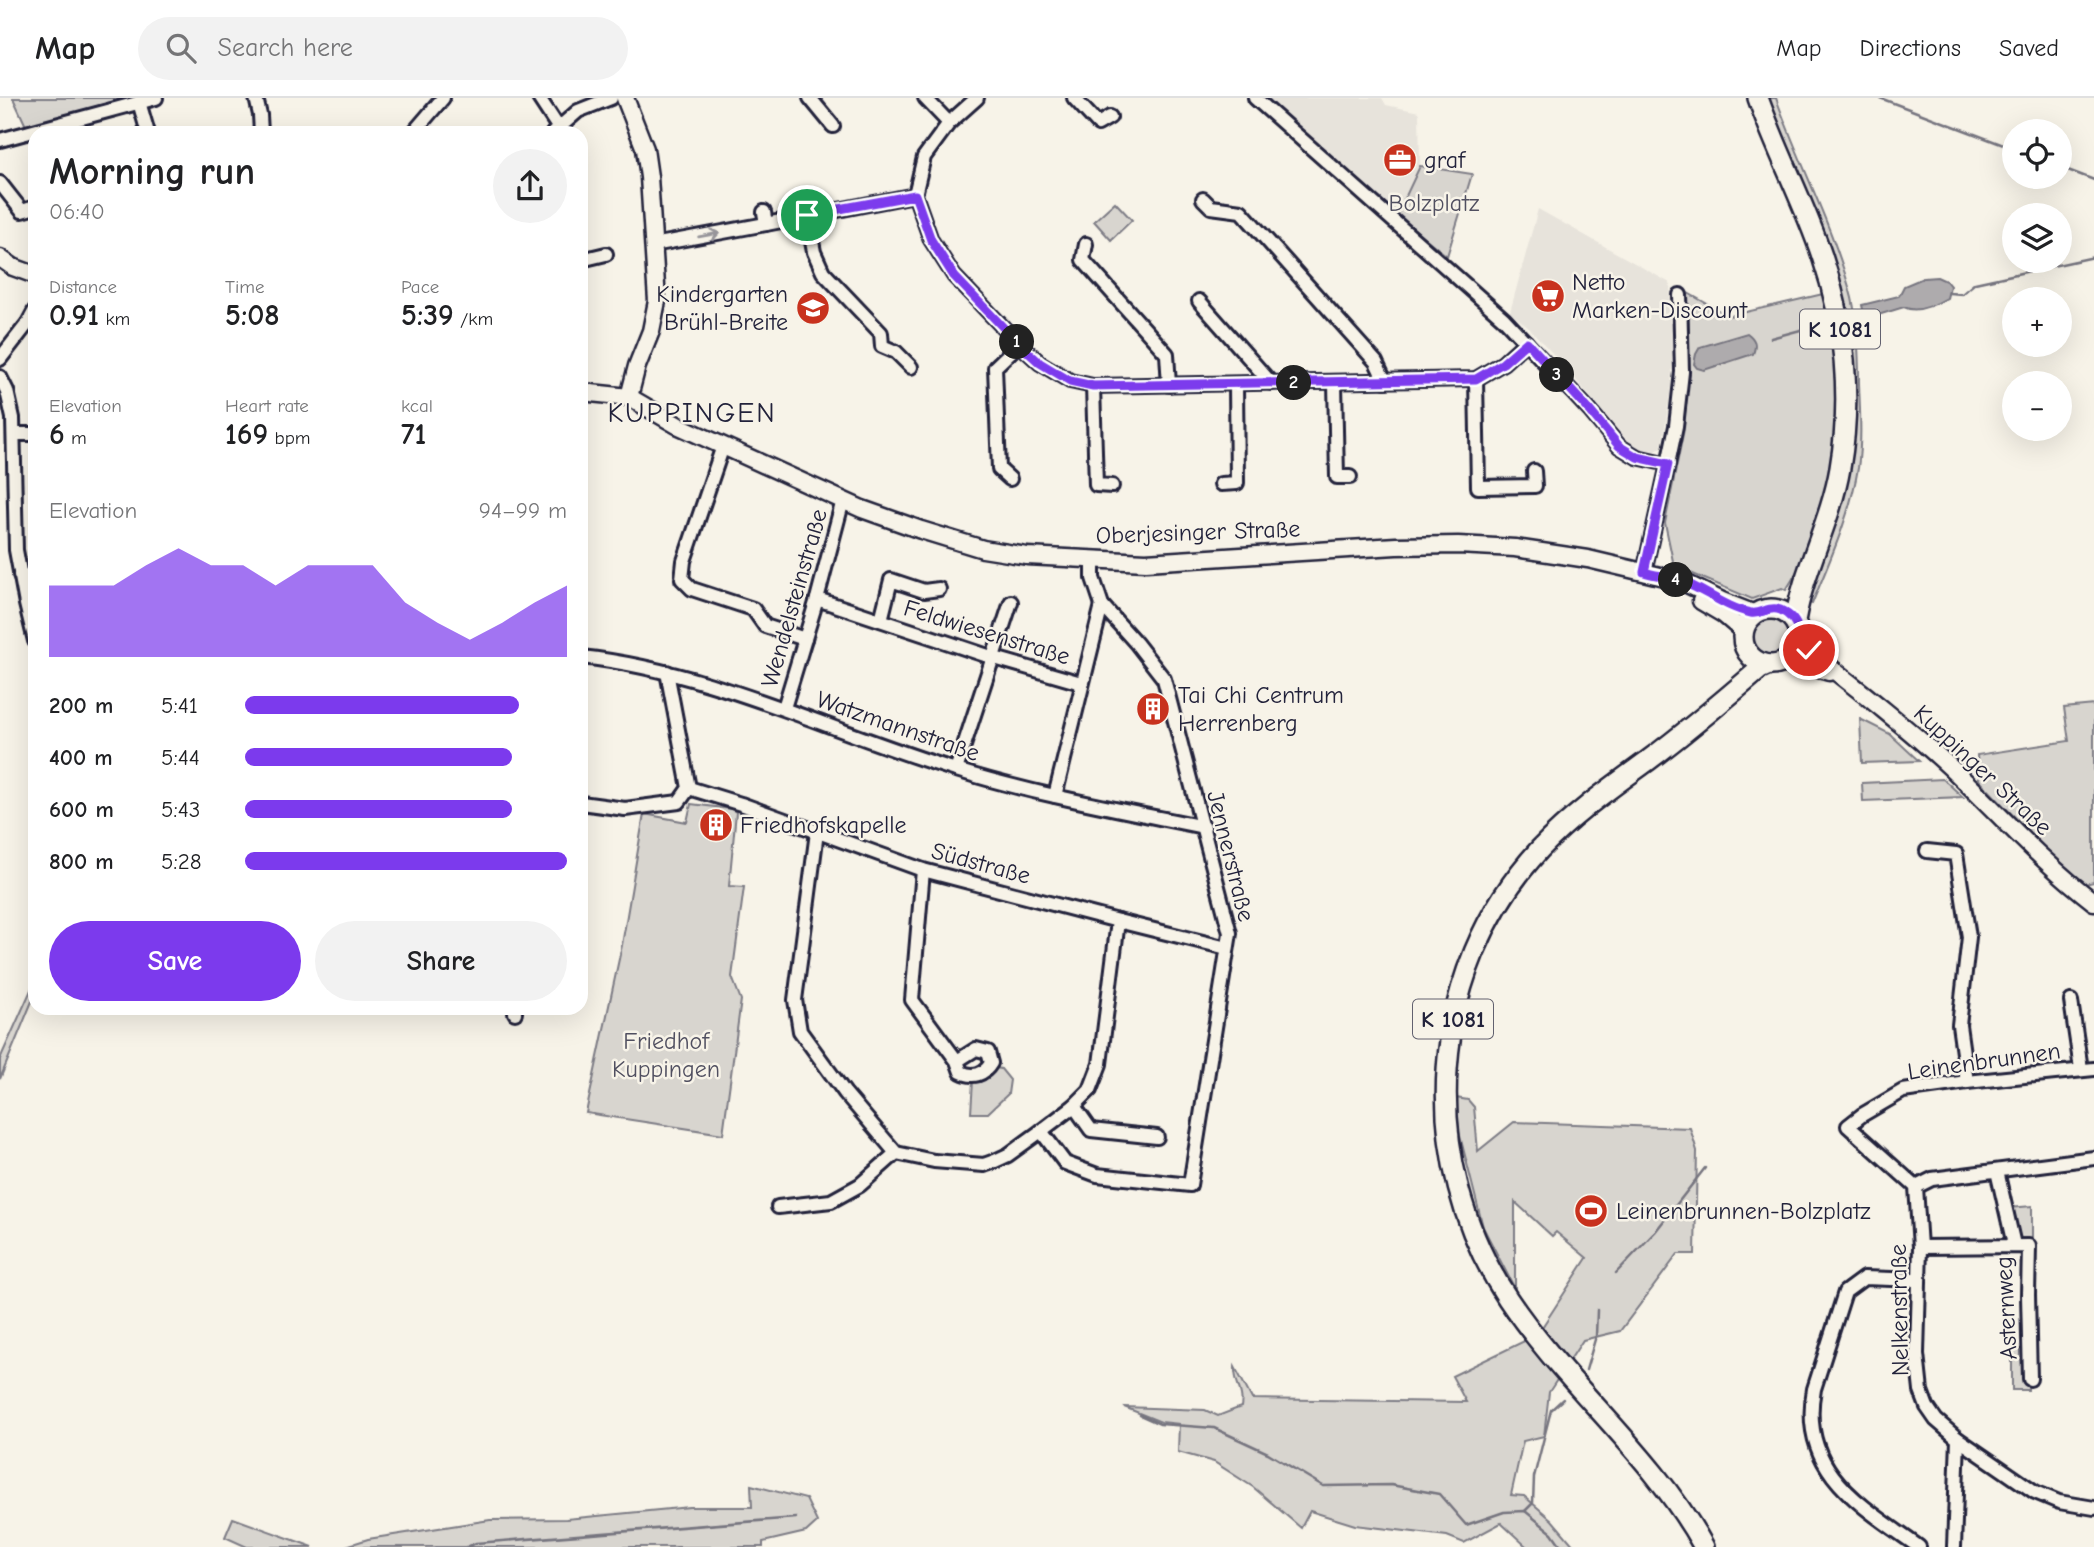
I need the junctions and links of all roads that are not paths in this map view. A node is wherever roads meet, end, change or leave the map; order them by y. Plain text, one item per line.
1 (156, 98) edge
2 (256, 98) edge
3 (443, 98) edge
4 (539, 98) edge
5 (611, 98) edge
6 (625, 98) edge
7 (810, 98) edge
8 (926, 98) edge
9 (977, 98) edge
10 (1074, 98) edge
11 (1255, 98) edge
12 (1758, 98) edge
13 (139, 103) junction
14 (1110, 117) dead end
15 (949, 123) junction
16 (55, 126) edge
17 (146, 126) edge
18 (261, 126) edge
19 (419, 126) edge
20 (553, 126) edge
21 (560, 126) edge
22 (833, 126) dead end
23 (28, 133) edge
24 (0, 141) edge
25 (0, 183) edge
26 (915, 195) junction
27 (1203, 199) dead end
28 (28, 209) edge
29 (807, 215) junction
30 (1086, 244) dead end
31 (653, 245) junction
32 (606, 254) dead end
33 (0, 258) edge
34 (588, 258) edge
35 (28, 272) edge
36 (1679, 295) dead end
37 (1199, 301) dead end
38 (28, 323) edge
39 (1527, 342) junction
40 (1019, 344) junction
41 (0, 359) edge
42 (911, 367) dead end
43 (0, 377) edge
44 (1476, 379) junction
45 (1385, 381) junction
46 (1271, 383) junction
47 (1335, 383) junction
48 (1169, 385) junction
49 (1236, 385) junction
50 (1093, 386) junction
51 (588, 393) edge
52 (629, 397) junction
53 (14, 434) junction
54 (28, 434) edge
55 (723, 446) junction
56 (1668, 464) junction
57 (1534, 471) dead end
58 (1350, 477) dead end
59 (1010, 479) dead end
60 (1221, 484) dead end
61 (1112, 486) dead end
62 (844, 500) junction
63 (1093, 560) junction
64 (1808, 570) junction
65 (1648, 574) junction
66 (20, 575) junction
67 (28, 576) edge
68 (939, 589) dead end
69 (817, 599) junction
70 (1011, 602) dead end
71 (1102, 605) junction
72 (1777, 609) junction
73 (28, 610) edge
74 (1755, 614) junction
75 (881, 620) junction
76 (1795, 621) junction
77 (1743, 631) junction
78 (805, 639) junction
79 (1799, 643) junction
80 (1747, 651) junction
81 (992, 657) junction
82 (588, 658) edge
83 (1788, 660) junction
84 (1769, 665) junction
85 (667, 672) junction
86 (1838, 675) junction
87 (1081, 682) junction
88 (1713, 707) junction
89 (784, 708) junction
90 (956, 770) junction
91 (689, 788) junction
92 (1055, 796) junction
93 (588, 804) edge
94 (1204, 827) junction
95 (817, 832) junction
96 (1927, 851) dead end
97 (923, 870) junction
98 (2094, 902) edge
99 (1118, 922) junction
100 (1227, 948) junction
101 (2071, 1001) dead end
102 (957, 1060) dead end
103 (2088, 1069) edge
104 (1967, 1082) junction
105 (1074, 1106) junction
106 (1041, 1131) junction
107 (1157, 1137) dead end
108 (896, 1153) junction
109 (2094, 1158) edge
110 (1997, 1171) junction
111 (1916, 1187) junction
112 (778, 1207) dead end
113 (2014, 1245) junction
114 (1920, 1247) junction
115 (1919, 1280) junction
116 (2030, 1379) dead end
117 (1958, 1439) junction
118 (2094, 1508) edge
119 (1704, 1547) edge
120 (1919, 1547) edge
121 (1954, 1547) edge

1 - 13 street
2 - 18 street
3 - 19 street
4 - 20 street
5 - 21 street
6 - 31 main road
7 - 22 street
8 - 15 street
9 - 15 street
10 - 14 street
11 - 39 street
12 - 64 main road, K 1081
13 - 16 street
13 - 17 street
15 - 26 street
23 - 24 street
25 - 28 street
26 - 29 street
26 - 40 street
27 - 45 street
31 -> 29 street
29 - 42 street
30 - 48 street
31 - 52 main road
32 - 34 street
33 - 35 main road
36 - 56 street
37 - 46 street
38 - 41 street
39 - 44 street
39 - 56 street
40 - 50 street
40 - 59 street
43 - 53 street
44 - 45 street
44 - 57 street
45 - 47 street
46 - 47 street
46 - 49 street
47 - 58 street
48 - 49 street
48 - 50 street
49 - 60 street
50 - 61 street
51 - 52 main road
52 - 55 main road, Oberjesinger Straße
53 - 54 street
53 - 66 street
55 - 62 main road, Oberjesinger Straße
55 - 78 street
56 - 65 street
62 - 63 main road, Oberjesinger Straße
62 - 69 street, Wendelsteinstraße
63 - 65 main road, Oberjesinger Straße
63 - 71 street, Jennerstraße
64 - 72 main road, K 1081
64 - 76 main road, K 1081
65 - 74 main road
65 - 77 main road
66 - 67 street
66 - 73 street
68 - 75 street, Feldwiesenstraße
69 - 75 street, Feldwiesenstraße
69 - 78 street, Wendelsteinstraße
70 - 81 street
71 - 87 street
71 - 94 street, Jennerstraße
72 - 74 main road
72 - 76 main road
74 - 77 main road
75 - 81 street, Feldwiesenstraße
76 - 79 main road
77 - 80 main road
78 - 89 street, Wendelsteinstraße
79 - 83 main road
79 - 86 main road, Kuppinger Straße
80 - 84 main road
80 - 88 main road, K 1081
81 - 87 street, Feldwiesenstraße
81 - 90 street
82 - 85 street, Watzmannstraße
83 - 84 main road
83 - 86 main road, Kuppinger Straße
84 - 88 main road, K 1081
85 - 89 street, Watzmannstraße
85 - 91 street
86 - 98 main road, Kuppinger Straße
87 - 92 street
88 - 119 main road, K 1081
89 - 90 street, Watzmannstraße
90 - 92 street, Watzmannstraße
91 - 93 street
91 - 95 street, Südstraße
92 - 94 street, Watzmannstraße
94 - 100 street, Jennerstraße
95 - 97 street, Südstraße
95 - 108 street
96 - 104 street
97 - 99 street, Südstraße
97 - 102 street
99 - 100 street, Südstraße
99 - 105 street
100 - 106 street, Jennerstraße
101 - 103 street
103 - 104 street, Leinenbrunnen
104 - 111 street, Leinenbrunnen
105 - 106 street
105 - 107 street
106 - 108 street
108 - 112 street
109 - 110 street
110 - 111 street
110 - 113 street, Asternweg
111 - 114 street, Nelkenstraße
113 - 114 street, Asternweg
113 - 116 street, Asternweg
114 - 115 street, Nelkenstraße
115 - 117 street, Nelkenstraße
115 - 120 street
117 - 118 street, Nelkenstraße
117 - 121 street

